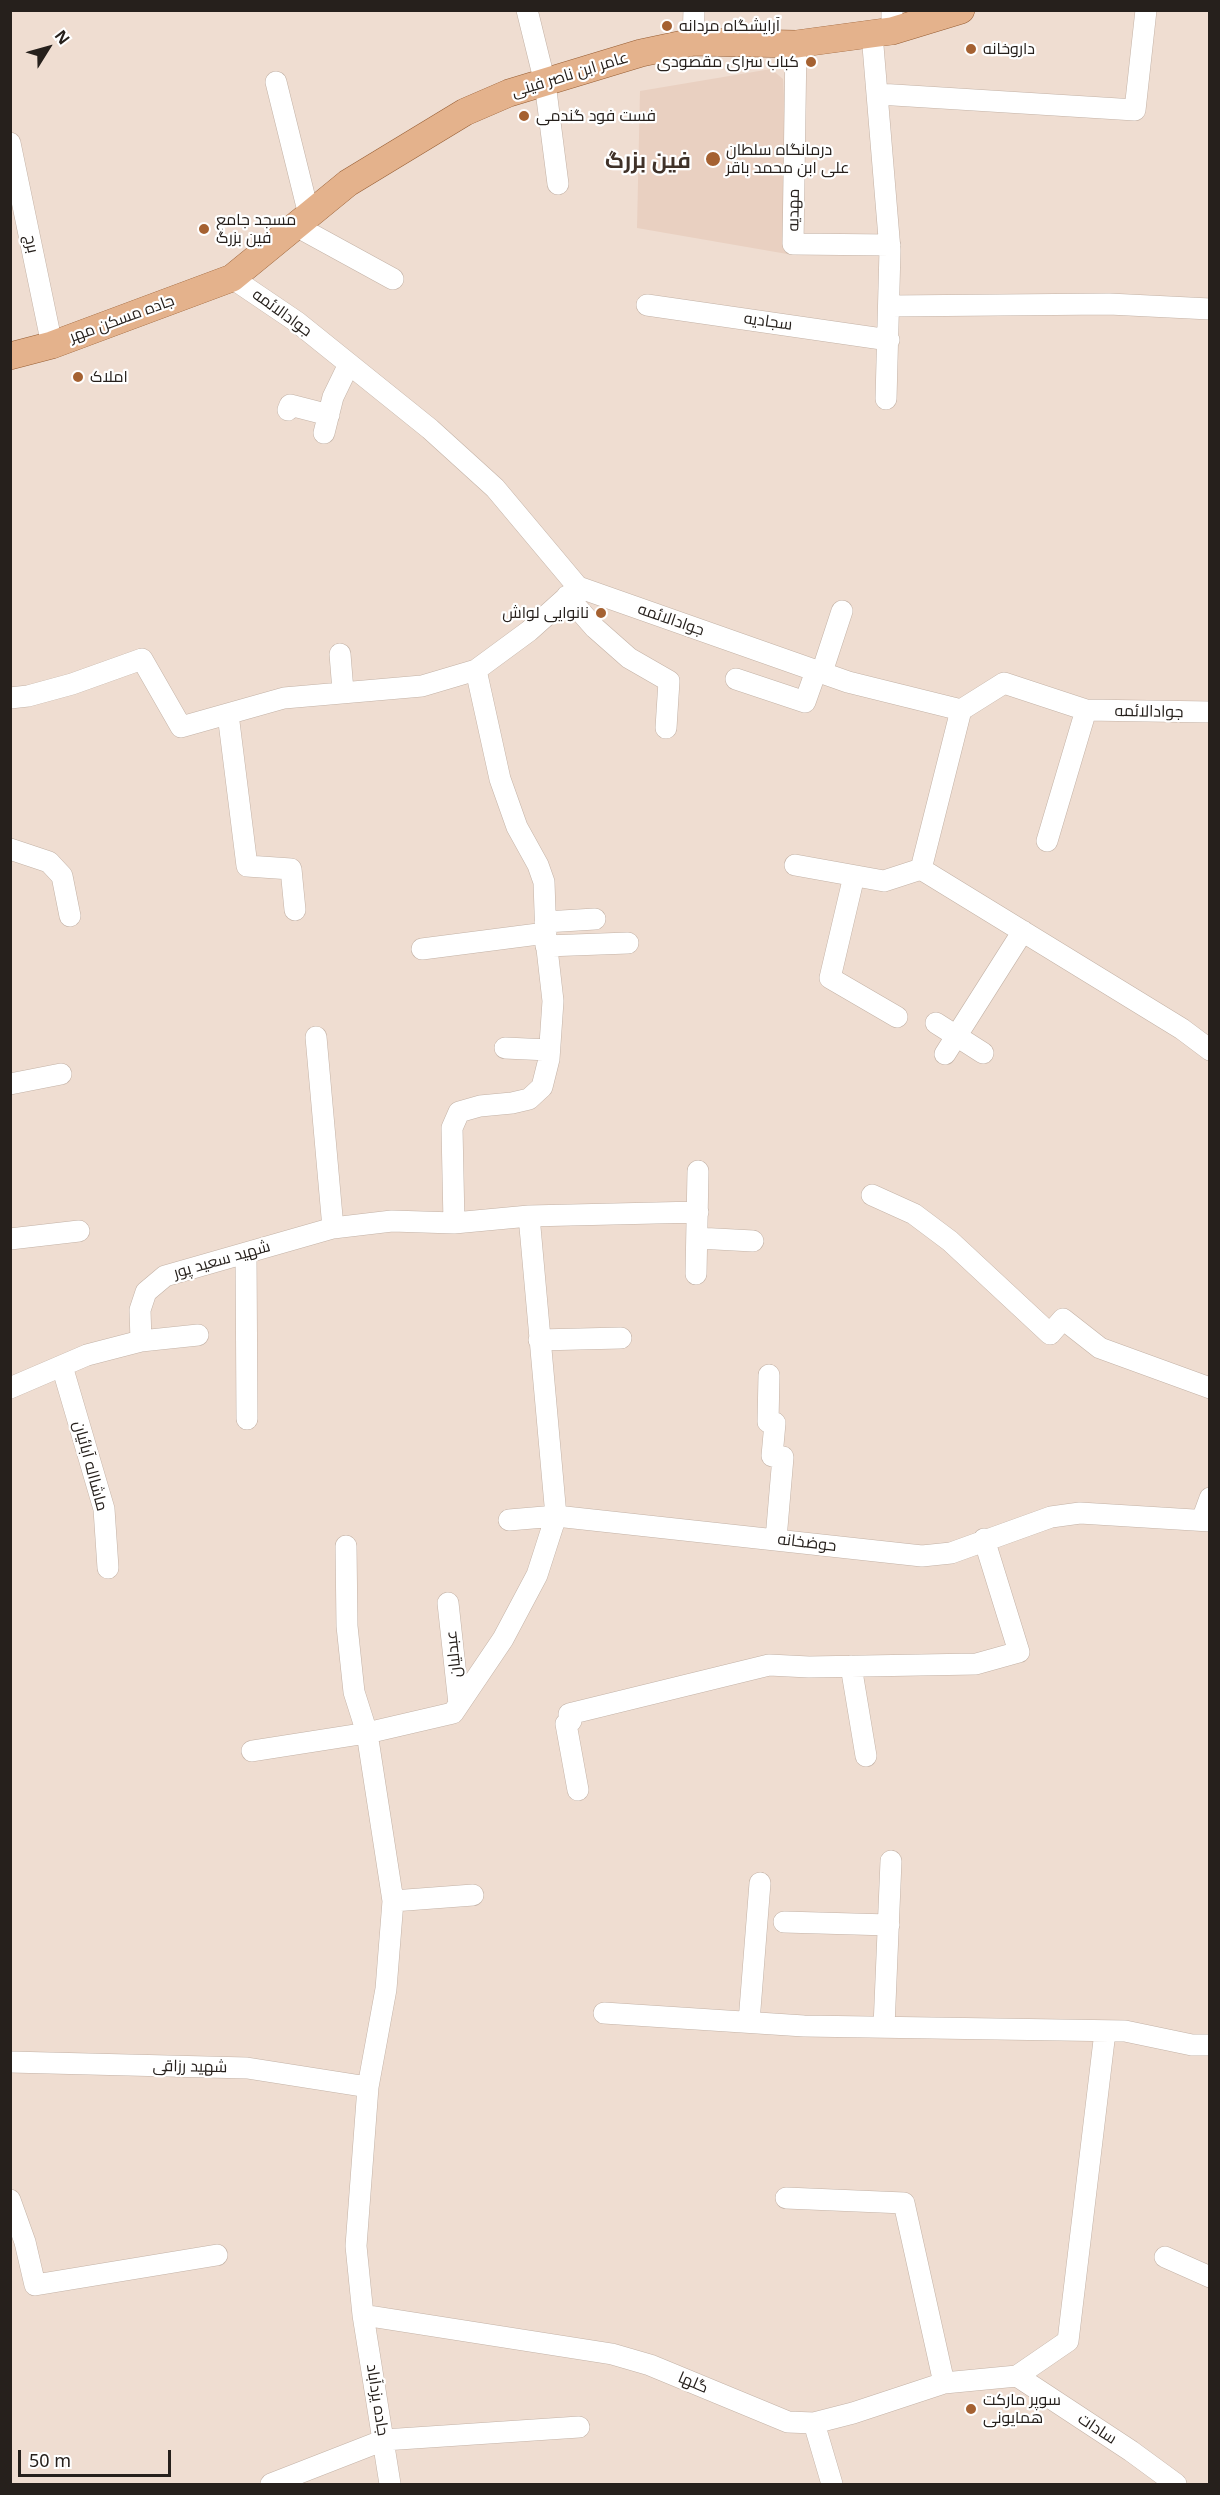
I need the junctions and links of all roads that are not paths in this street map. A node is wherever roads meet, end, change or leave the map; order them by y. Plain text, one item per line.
1 (527, 10) edge
2 (694, 10) edge
3 (961, 10) edge
4 (1146, 10) edge
5 (885, 25) edge
6 (693, 42) junction
7 (796, 44) junction
8 (276, 82) dead end
9 (545, 83) junction
10 (878, 94) junction
11 (10, 143) edge
12 (558, 184) dead end
13 (303, 221) junction
14 (890, 246) junction
15 (232, 278) junction
16 (393, 279) dead end
17 (646, 304) dead end
18 (891, 306) junction
19 (1209, 309) edge
20 (889, 339) junction
21 (52, 345) junction
22 (10, 356) edge
23 (349, 364) junction
24 (886, 399) dead end
25 (288, 410) dead end
26 (573, 592) junction
27 (842, 611) dead end
28 (340, 654) dead end
29 (476, 670) junction
30 (819, 671) junction
31 (736, 679) dead end
32 (343, 691) junction
33 (10, 698) edge
34 (961, 710) junction
35 (1086, 710) junction
36 (1209, 712) edge
37 (228, 714) junction
38 (666, 728) dead end
39 (1047, 841) dead end
40 (10, 849) edge
41 (795, 865) dead end
42 (921, 869) junction
43 (854, 876) junction
44 (295, 910) dead end
45 (70, 916) dead end
46 (595, 919) dead end
47 (1023, 930) junction
48 (546, 934) junction
49 (628, 943) dead end
50 (422, 949) dead end
51 (897, 1017) dead end
52 (936, 1023) dead end
53 (957, 1036) junction
54 (316, 1037) dead end
55 (505, 1048) dead end
56 (549, 1050) junction
57 (1209, 1050) edge
58 (983, 1053) dead end
59 (945, 1054) dead end
60 (61, 1074) dead end
61 (10, 1084) edge
62 (698, 1171) dead end
63 (872, 1196) dead end
64 (698, 1212) junction
65 (529, 1216) junction
66 (454, 1223) junction
67 (333, 1228) junction
68 (79, 1231) dead end
69 (697, 1238) junction
70 (10, 1239) edge
71 (753, 1241) dead end
72 (246, 1252) junction
73 (696, 1274) dead end
74 (198, 1335) dead end
75 (621, 1338) dead end
76 (539, 1340) junction
77 (141, 1341) junction
78 (62, 1366) junction
79 (769, 1375) dead end
80 (10, 1388) edge
81 (1209, 1388) edge
82 (248, 1419) dead end
83 (1209, 1498) edge
84 (556, 1516) junction
85 (509, 1520) dead end
86 (1206, 1521) edge
87 (776, 1539) junction
88 (984, 1539) junction
89 (346, 1546) dead end
90 (108, 1568) dead end
91 (448, 1603) dead end
92 (851, 1666) junction
93 (459, 1704) junction
94 (367, 1733) junction
95 (252, 1751) dead end
96 (866, 1756) dead end
97 (579, 1790) dead end
98 (891, 1861) dead end
99 (760, 1883) dead end
100 (472, 1895) dead end
101 (393, 1901) junction
102 (784, 1922) dead end
103 (889, 1925) junction
104 (604, 2013) dead end
105 (749, 2022) junction
106 (884, 2027) junction
107 (1105, 2032) junction
108 (1209, 2045) edge
109 (10, 2062) edge
110 (368, 2087) junction
111 (786, 2198) dead end
112 (10, 2200) edge
113 (18, 2245) edge
114 (217, 2255) dead end
115 (1165, 2257) dead end
116 (1209, 2277) edge
117 (363, 2315) junction
118 (1017, 2376) junction
119 (944, 2383) junction
120 (814, 2423) junction
121 (579, 2427) dead end
122 (384, 2440) junction
123 (271, 2484) edge
124 (390, 2484) edge
125 (832, 2484) edge
126 (1176, 2484) edge

1 - 9 street
2 - 6 street
3 - 5 main road, عامر ابن ناصر فینی
4 - 10 street
5 - 7 main road, عامر ابن ناصر فینی
5 - 10 street
6 - 7 main road, عامر ابن ناصر فینی
6 - 9 main road, عامر ابن ناصر فینی
7 - 14 street, مهدیه
8 - 13 street
9 - 12 street
9 - 13 main road, عامر ابن ناصر فینی
10 - 14 street
11 - 21 street, برج
13 - 15 main road, عامر ابن ناصر فینی
13 - 16 street
14 - 18 street
15 - 21 main road, جاده مسکن مهر
15 - 23 street, جوادالائمه
17 - 20 street, سجادیه
18 - 19 street
18 - 20 street
20 - 24 street
21 - 22 main road, جاده مسکن مهر
23 - 25 street
23 - 26 street, جوادالائمه
26 - 29 street
26 - 30 street, جوادالائمه
26 - 38 street
27 - 30 street
28 - 32 street
29 - 32 street
29 - 48 street
30 - 31 street
30 - 34 street, جوادالائمه
32 - 37 street
33 - 37 street
34 - 35 street, جوادالائمه
34 - 42 street
35 - 36 street, جوادالائمه
35 - 39 street
37 - 44 street
40 - 45 street
41 - 43 street
42 - 43 street
42 - 47 street
43 - 51 street
46 - 48 street
47 - 53 street
47 - 57 street
48 - 49 street
48 - 50 street
48 - 56 street
52 - 53 street
53 - 58 street
53 - 59 street
54 - 67 street
55 - 56 street
56 - 66 street
60 - 61 street
62 - 64 street
63 - 81 street
64 - 65 street, شهید سعید پور
64 - 69 street
65 - 66 street, شهید سعید پور
65 - 76 street
66 - 67 street, شهید سعید پور
67 - 72 street, شهید سعید پور
68 - 70 street
69 - 71 street
69 - 73 street
72 - 77 street, شهید سعید پور
72 - 82 street
74 - 77 street
75 - 76 street
76 - 84 street
77 - 78 street
78 - 80 street
78 - 90 street, ماشااله آبائیان
79 - 87 street
83 - 86 street
84 - 85 street, حوضخانه
84 - 87 street, حوضخانه
84 - 93 street
86 - 88 street, حوضخانه
87 - 88 street, حوضخانه
88 - 92 street
89 - 94 street, جاده یزدآباد
91 - 93 street, عبدلیان
92 - 96 street
92 - 97 street
93 - 94 street
94 - 95 street
94 - 101 street, جاده یزدآباد
98 - 103 street
99 - 105 street
100 - 101 street
101 - 110 street, جاده یزدآباد
102 - 103 street
103 - 106 street
104 - 105 street
105 - 106 street
106 - 107 street
107 - 108 street
107 - 118 street
109 - 110 street, شهید رزاقی
110 - 117 street, جاده یزدآباد
111 - 119 street
112 - 113 street
113 - 114 street
115 - 116 street
117 - 120 street, گلها
117 - 122 street, جاده یزدآباد
118 - 119 street, گلها
118 - 126 street, سادات
119 - 120 street, گلها
120 - 125 street
121 - 122 street
122 - 123 street
122 - 124 street, جاده یزدآباد

